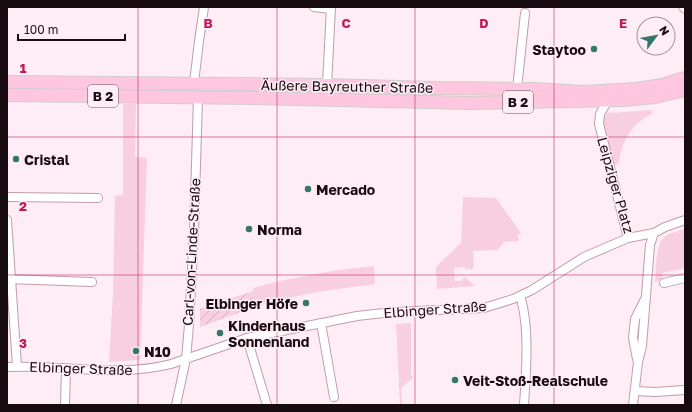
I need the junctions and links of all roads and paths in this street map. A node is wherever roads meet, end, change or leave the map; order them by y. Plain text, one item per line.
1 (204, 7) edge
2 (314, 7) edge
3 (331, 8) edge
4 (525, 13) dead end
5 (685, 78) edge
6 (7, 82) edge
7 (53, 82) junction
8 (194, 83) junction
9 (327, 85) junction
10 (517, 89) junction
11 (685, 90) edge
12 (7, 95) edge
13 (50, 95) junction
14 (198, 97) junction
15 (608, 100) junction
16 (7, 103) edge
17 (7, 197) edge
18 (98, 198) dead end
19 (7, 220) edge
20 (685, 220) edge
21 (654, 233) junction
22 (628, 238) junction
23 (685, 278) edge
24 (9, 279) edge
25 (92, 282) dead end
26 (664, 283) dead end
27 (520, 296) junction
28 (322, 323) junction
29 (247, 338) junction
30 (186, 359) junction
31 (7, 366) edge
32 (17, 366) junction
33 (66, 368) junction
34 (685, 390) edge
35 (634, 391) junction
36 (334, 398) dead end
37 (66, 405) edge
38 (176, 405) edge
39 (266, 405) edge
40 (524, 405) edge
41 (633, 405) edge

1 - 8 street
2 - 3 street
3 - 9 street
4 - 10 street
5 - 10 main road, Äußere Bayreuther Straße / B 2
6 - 7 main road, Äußere Bayreuther Straße / B 2
7 - 8 main road, Äußere Bayreuther Straße / B 2
7 - 13 main road
8 - 9 main road, Äußere Bayreuther Straße / B 2
9 - 10 main road, Äußere Bayreuther Straße / B 2
11 - 15 main road, Äußere Bayreuther Straße / B 2
12 - 13 main road, Äußere Bayreuther Straße / B 2
12 - 16 street
13 - 14 main road, Äußere Bayreuther Straße / B 2
14 - 15 main road, Äußere Bayreuther Straße / B 2
14 - 30 street, Carl-von-Linde-Straße
15 - 22 street, Leipziger Platz
17 - 18 street
19 - 24 street
20 - 21 street, Leipziger Platz
21 - 22 street, Leipziger Platz
21 - 35 street
22 - 27 street, Elbinger Straße
23 - 26 street
24 - 25 street
24 - 32 street
27 - 28 street, Elbinger Straße
27 - 40 street
28 - 29 street, Elbinger Straße
28 - 36 street
29 - 30 street, Elbinger Straße
29 - 39 street
30 - 33 street, Elbinger Straße
30 - 38 street, Carl-von-Linde-Straße
31 - 32 street, Elbinger Straße
32 - 33 street, Elbinger Straße
33 - 37 street
34 - 35 street
35 - 41 street

